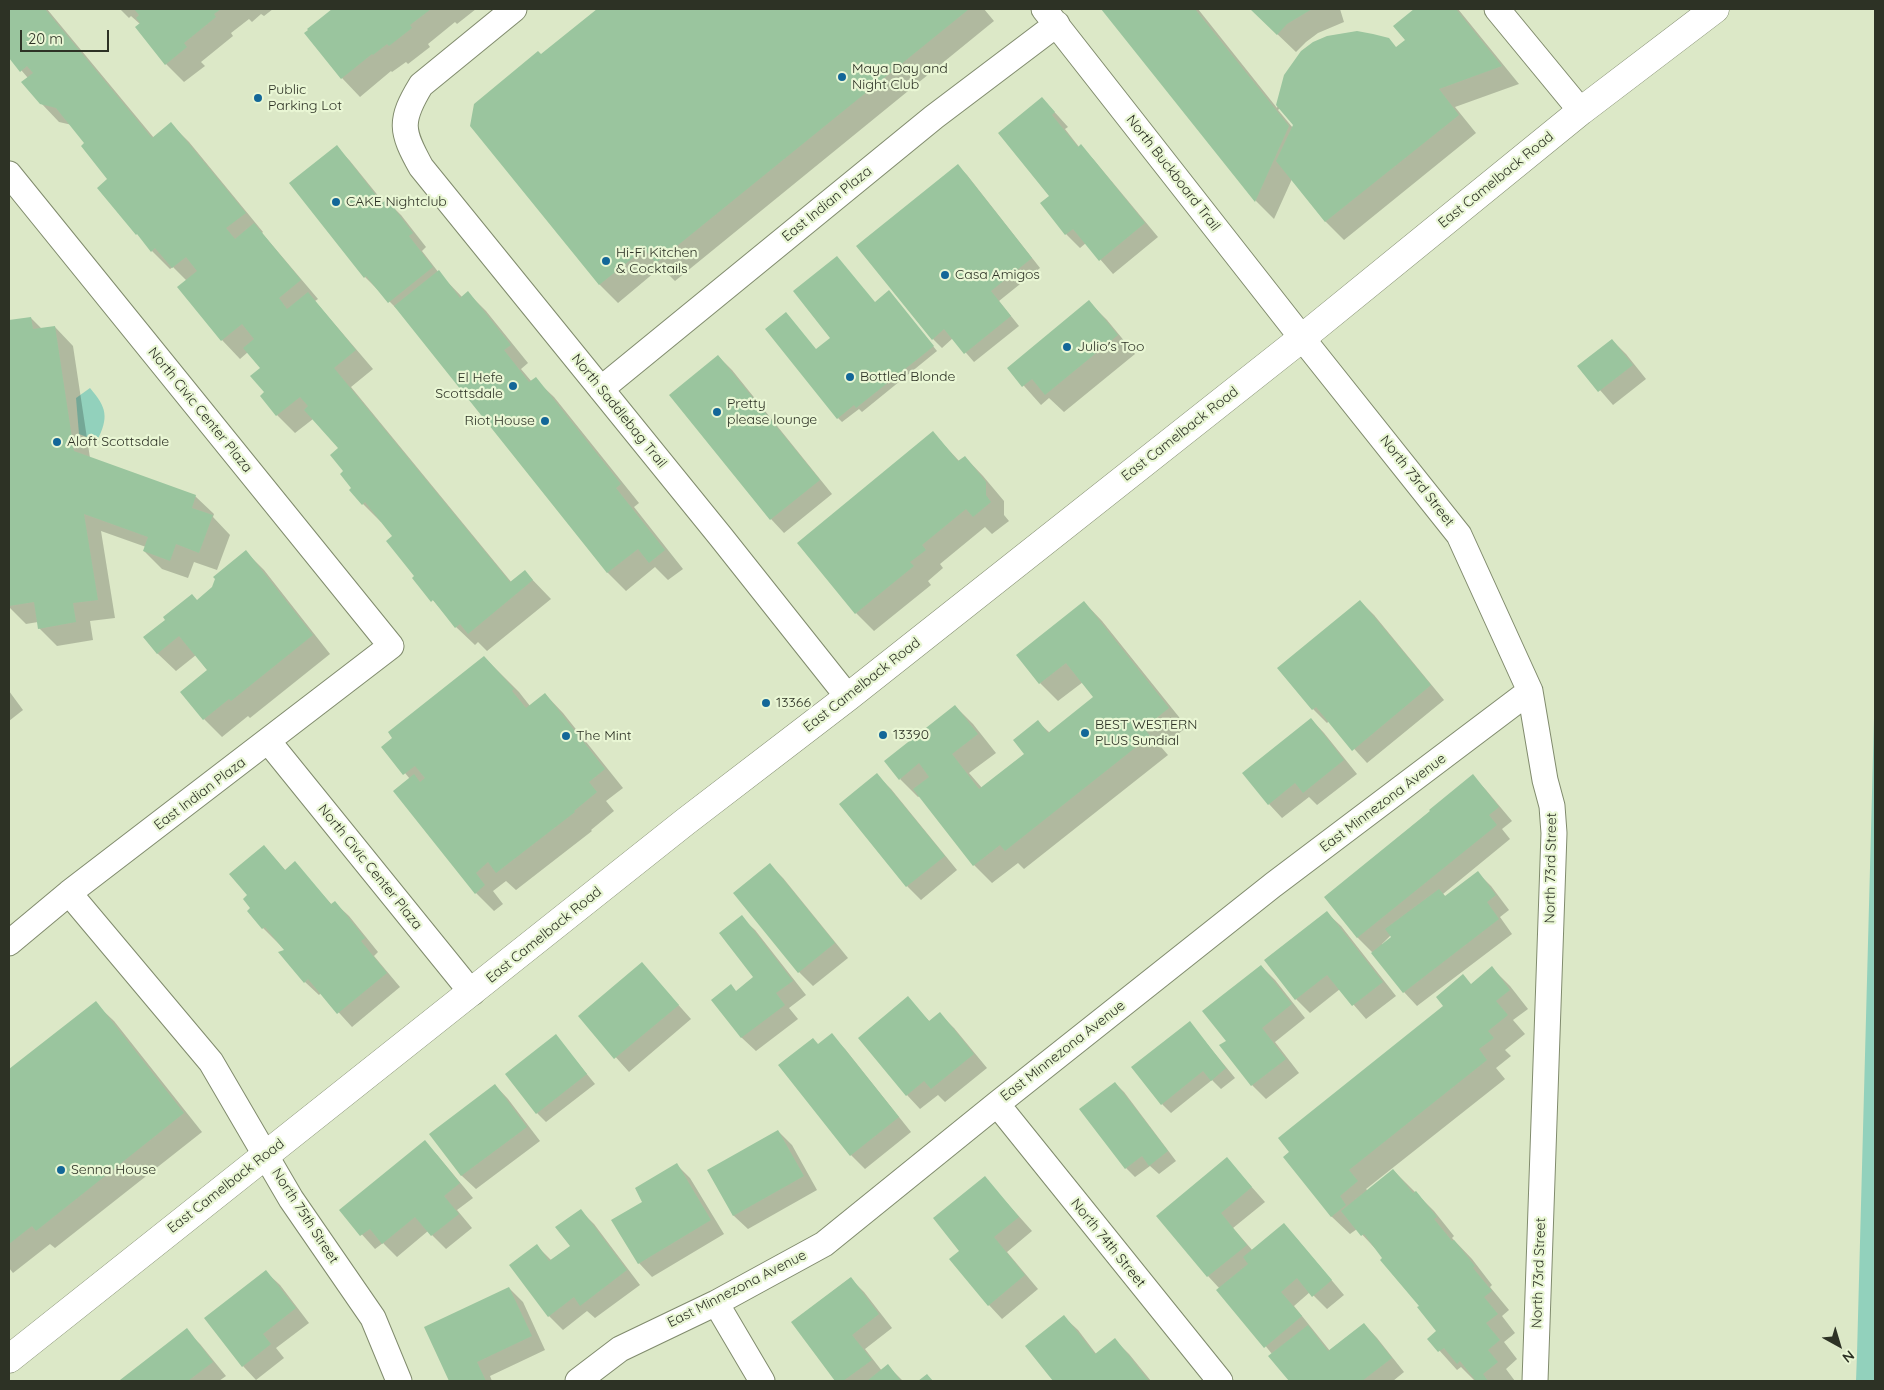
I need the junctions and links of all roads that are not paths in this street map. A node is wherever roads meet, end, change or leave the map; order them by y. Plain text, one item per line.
1 (514, 9) edge
2 (1497, 9) edge
3 (1715, 9) edge
4 (1050, 17) edge
5 (1581, 111) junction
6 (9, 174) edge
7 (1302, 338) junction
8 (601, 389) junction
9 (391, 646) joint
10 (1530, 692) junction
11 (848, 697) junction
12 (268, 741) junction
13 (69, 894) junction
14 (9, 942) edge
15 (472, 992) junction
16 (997, 1104) junction
17 (266, 1155) junction
18 (716, 1303) junction
19 (9, 1359) edge
20 (398, 1381) edge
21 (578, 1381) edge
22 (762, 1381) edge
23 (1220, 1381) edge
24 (1535, 1381) edge

1 - 8 street, North Saddlebag Trail
2 - 5 street
3 - 5 main road, East Camelback Road
4 - 7 street, North Buckboard Trail
4 - 8 street, East Indian Plaza
5 - 7 main road, East Camelback Road
6 - 9 street, North Civic Center Plaza
7 - 10 street, North 73rd Street
7 - 11 main road, East Camelback Road
8 - 11 street, North Saddlebag Trail
9 - 12 street, East Indian Plaza
10 - 16 street, East Minnezona Avenue
10 - 24 street, North 73rd Street
11 - 15 main road, East Camelback Road
12 - 13 street, East Indian Plaza
12 - 15 street, North Civic Center Plaza
13 - 14 street, East Indian Plaza
13 - 17 street, North 75th Street
15 - 17 main road, East Camelback Road
16 - 18 street, East Minnezona Avenue
16 - 23 street, North 74th Street
17 - 19 main road, East Camelback Road
17 - 20 street, North 75th Street
18 - 21 street, East Minnezona Avenue
18 - 22 street

